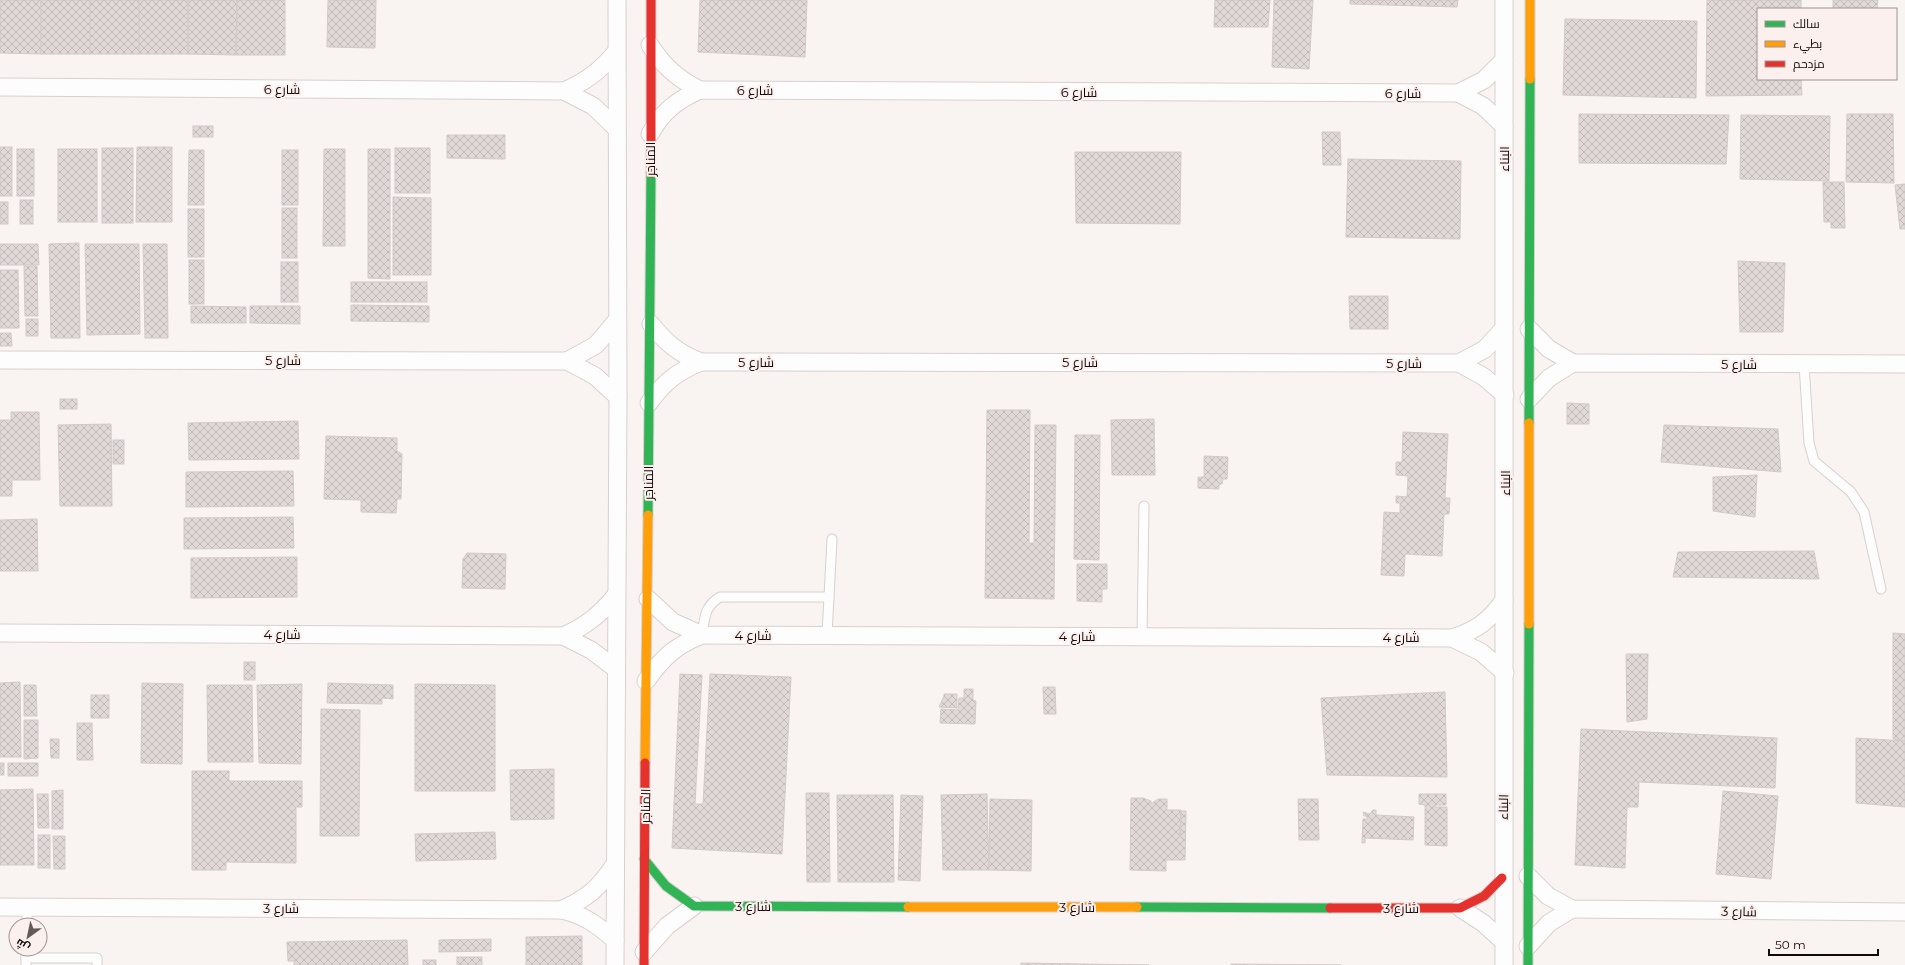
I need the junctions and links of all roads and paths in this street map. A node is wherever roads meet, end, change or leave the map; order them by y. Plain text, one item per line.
1 (617, 0) edge
2 (651, 0) edge
3 (1504, 0) edge
4 (1530, 0) edge
5 (650, 45) junction
6 (616, 52) junction
7 (1504, 60) junction
8 (0, 87) edge
9 (700, 90) junction
10 (564, 91) junction
11 (1458, 93) junction
12 (1504, 126) junction
13 (616, 128) junction
14 (650, 134) junction
15 (617, 320) junction
16 (651, 324) junction
17 (1504, 328) junction
18 (1529, 329) junction
19 (0, 360) edge
20 (567, 361) junction
21 (701, 362) junction
22 (1459, 363) junction
23 (1573, 363) junction
24 (1804, 364) junction
25 (1905, 364) edge
26 (1505, 395) junction
27 (618, 397) junction
28 (1529, 399) junction
29 (649, 403) junction
30 (1144, 506) dead end
31 (832, 539) dead end
32 (1881, 589) dead end
33 (616, 595) junction
34 (829, 597) junction
35 (648, 599) junction
36 (1504, 600) junction
37 (0, 633) edge
38 (702, 635) junction
39 (827, 635) junction
40 (563, 636) junction
41 (1142, 636) junction
42 (1452, 638) junction
43 (616, 669) junction
44 (1505, 673) junction
45 (646, 681) junction
46 (644, 859) junction
47 (616, 864) junction
48 (1528, 876) junction
49 (1502, 878) junction
50 (694, 906) junction
51 (0, 907) edge
52 (27, 907) junction
53 (1460, 908) junction
54 (1572, 909) junction
55 (562, 910) junction
56 (1905, 912) edge
57 (27, 917) edge
58 (615, 940) junction
59 (1504, 942) junction
60 (1528, 946) junction
61 (26, 957) edge
62 (644, 958) edge
63 (615, 964) edge
64 (97, 965) edge
65 (1504, 965) edge
66 (1528, 965) edge

1 - 6 street
2 - 5 street, المناجر
3 - 7 street, البناء
4 - 18 street, البناء
5 - 9 street, شارع 6
5 - 14 street, المناجر
6 - 10 street, شارع 6
6 - 13 street
7 - 11 street, شارع 6
7 - 12 street, البناء
8 - 10 street, شارع 6
9 - 11 street, شارع 6
9 - 14 street, شارع 6
10 - 13 street, شارع 6
11 - 12 street, شارع 6
12 - 17 street, البناء
13 - 15 street
14 - 16 street, المناجر
15 - 20 street, شارع 5
15 - 27 street
16 - 21 street, شارع 5
16 - 29 street, المناجر
17 - 22 street, شارع 5
17 - 26 street, البناء
18 - 23 street
18 - 28 street, البناء
19 - 20 street, شارع 5
20 - 27 street, شارع 5
21 - 22 street, شارع 5
21 - 29 street, شارع 5
22 - 26 street, شارع 5
23 - 24 street, شارع 5
23 - 28 street
24 - 25 street, شارع 5
24 - 32 lane
26 - 36 street, البناء
27 - 33 street
28 - 48 street, البناء
29 - 35 street, المناجر
30 - 41 lane
31 - 34 lane
33 - 40 street, شارع 4
33 - 43 street
34 - 38 lane
34 - 39 lane
35 - 38 street, شارع 4
35 - 45 street, المناجر
36 - 42 street, شارع 4
36 - 44 street, البناء
37 - 40 street, شارع 4
38 - 39 street, شارع 4
38 - 45 street, شارع 4
39 - 41 street, شارع 4
40 - 43 street, شارع 4
41 - 42 street, شارع 4
42 - 44 street, شارع 4
43 - 47 street
44 - 49 street, البناء
45 - 46 street, المناجر
46 - 50 street, شارع 3
46 - 62 street, المناجر
47 - 55 street, شارع 3
47 - 58 street
48 - 54 street, شارع 3
48 - 60 street, البناء
49 - 53 street, شارع 3
49 - 59 street, البناء
50 - 53 street, شارع 3
50 - 62 street
51 - 52 street, شارع 3
52 - 55 street, شارع 3
52 - 57 lane
53 - 59 street
54 - 56 street, شارع 3
54 - 60 street
55 - 58 street, شارع 3
58 - 63 street
59 - 65 street, البناء
60 - 66 street, البناء
61 - 64 lane

